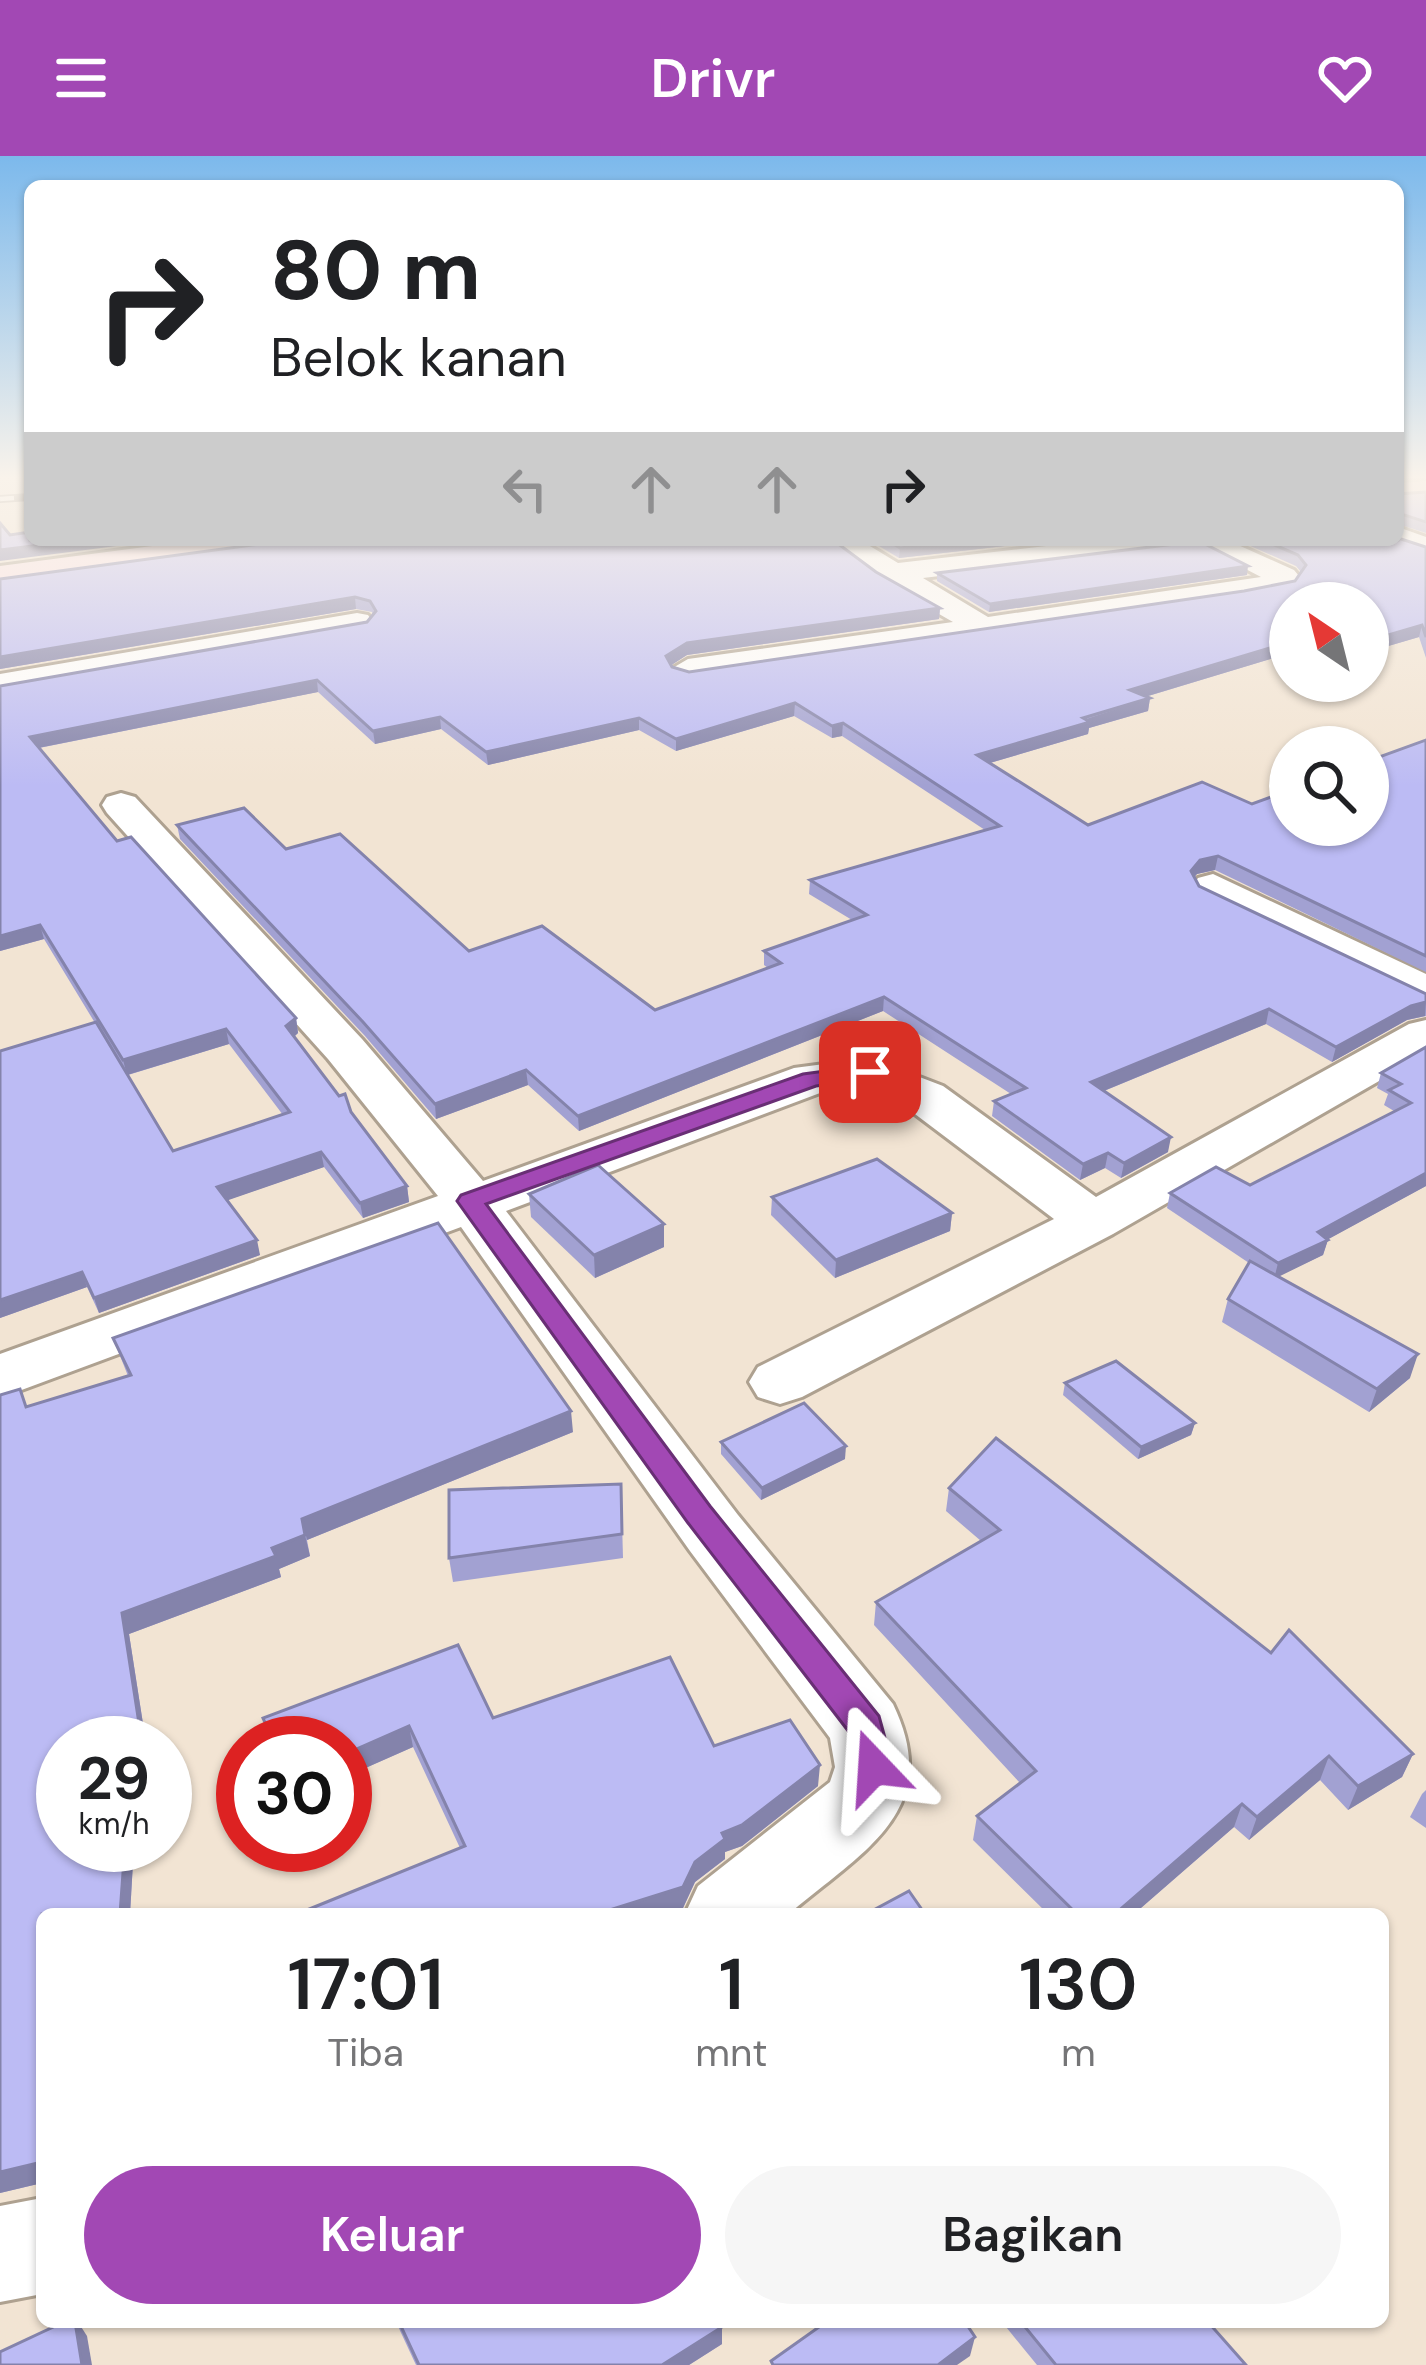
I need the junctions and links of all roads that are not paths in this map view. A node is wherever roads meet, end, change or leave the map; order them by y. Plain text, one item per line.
1 (899, 579) edge
2 (1282, 579) edge
3 (357, 622) edge
4 (983, 627) junction
5 (688, 669) edge
6 (0, 684) edge
7 (122, 805) dead end
8 (1214, 887) edge
9 (1426, 992) edge
10 (1426, 1034) edge
11 (470, 1201) junction
12 (1093, 1222) junction
13 (0, 1377) edge
14 (780, 1382) dead end
15 (735, 1908) edge
16 (36, 2247) edge
17 (0, 2254) edge

1 - 4 street
2 - 4 street
3 - 6 street
4 - 5 street
7 - 11 street
8 - 9 street
10 - 12 street
11 - 12 street
11 - 13 street
11 - 15 street
12 - 14 street
16 - 17 street

